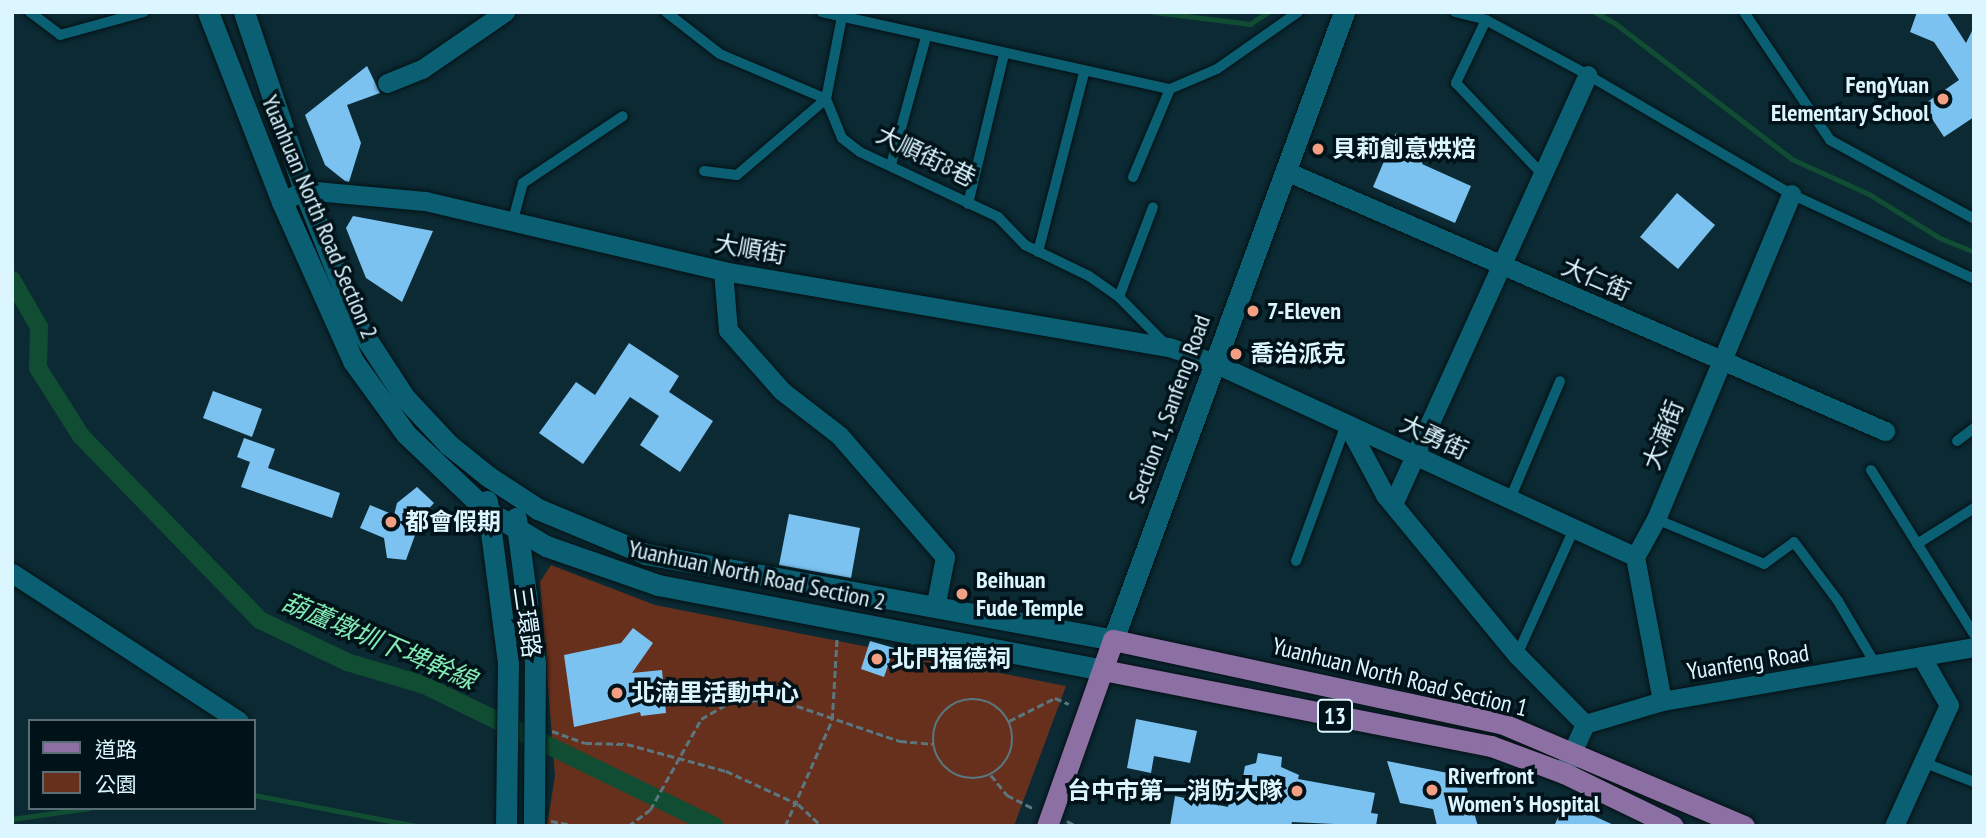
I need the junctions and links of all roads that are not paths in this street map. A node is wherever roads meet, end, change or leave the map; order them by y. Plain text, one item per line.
1 (30, 12) edge
2 (144, 12) edge
3 (208, 12) edge
4 (244, 12) edge
5 (505, 12) edge
6 (666, 12) edge
7 (822, 12) edge
8 (1297, 12) edge
9 (1345, 12) edge
10 (1455, 12) edge
11 (1744, 12) edge
12 (842, 17) junction
13 (1486, 20) junction
14 (926, 37) junction
15 (1004, 54) junction
16 (1084, 73) junction
17 (1588, 75) junction
18 (387, 83) dead end
19 (1170, 89) junction
20 (826, 99) junction
21 (623, 116) dead end
22 (891, 165) junction
23 (704, 171) dead end
24 (1288, 172) junction
25 (1133, 177) dead end
26 (1544, 177) junction
27 (304, 190) junction
28 (1791, 194) junction
29 (282, 202) junction
30 (968, 204) junction
31 (1153, 207) dead end
32 (1974, 219) edge
33 (513, 220) junction
34 (1038, 252) junction
35 (1503, 265) junction
36 (723, 271) junction
37 (1974, 279) edge
38 (1119, 297) junction
39 (1169, 347) junction
40 (1719, 359) junction
41 (1212, 362) junction
42 (1560, 381) dead end
43 (1347, 424) junction
44 (1974, 428) edge
45 (1885, 431) dead end
46 (1957, 441) dead end
47 (1416, 455) junction
48 (1871, 470) dead end
49 (489, 477) junction
50 (519, 497) junction
51 (1510, 499) junction
52 (1393, 504) junction
53 (1974, 508) edge
54 (486, 510) junction
55 (1656, 519) junction
56 (515, 527) junction
57 (1574, 529) junction
58 (1917, 544) junction
59 (1635, 557) junction
60 (1296, 561) dead end
61 (12, 573) edge
62 (934, 608) junction
63 (1974, 634) edge
64 (1113, 640) junction
65 (1974, 647) edge
66 (1517, 655) junction
67 (1921, 656) junction
68 (1876, 665) junction
69 (1103, 670) junction
70 (1662, 701) junction
71 (236, 719) edge
72 (1585, 724) junction
73 (1572, 752) junction
74 (1924, 763) junction
75 (1563, 773) junction
76 (1974, 782) edge
77 (1049, 820) edge
78 (534, 822) edge
79 (506, 826) edge
80 (1673, 826) edge
81 (1744, 826) edge
82 (1894, 826) edge

1 - 2 lane
3 - 29 street, Yuanhuan North Road Section 2
4 - 27 street, Yuanhuan North Road Section 2
5 - 18 street
6 - 20 lane
7 - 12 lane
8 - 19 lane
9 - 24 street, Section 1, Sanfeng Road
10 - 13 lane
11 - 32 lane
12 - 14 lane
12 - 20 lane
13 - 17 lane
13 - 26 lane
14 - 15 lane
14 - 22 lane
15 - 16 lane
15 - 30 lane
16 - 19 lane
16 - 34 lane
17 - 26 street
17 - 28 lane
19 - 25 lane
20 - 22 lane, 大順街8巷
20 - 23 lane
21 - 33 lane
22 - 30 lane, 大順街8巷
24 - 35 street, 大仁街
24 - 41 street, Section 1, Sanfeng Road
26 - 35 street
27 - 29 street
27 - 33 street, 大順街
27 - 49 street, Yuanhuan North Road Section 2
28 - 37 lane
28 - 40 street, 大湳街
29 - 54 street, Yuanhuan North Road Section 2
30 - 34 lane, 大順街8巷
31 - 38 lane
33 - 36 street, 大順街
34 - 38 lane, 大順街8巷
35 - 40 street, 大仁街
35 - 47 street
36 - 39 street, 大順街
36 - 62 street
38 - 39 lane, 大順街8巷
39 - 41 street, 大順街
40 - 45 street, 大仁街
40 - 55 street, 大湳街
41 - 43 street, 大勇街
41 - 64 street, Section 1, Sanfeng Road
42 - 51 lane
43 - 47 street, 大勇街
43 - 52 street
43 - 60 lane
44 - 46 lane
47 - 51 street, 大勇街
47 - 52 street
48 - 58 lane
49 - 50 street, Yuanhuan North Road Section 2
49 - 54 street, 三環路
50 - 56 street, 三環路
50 - 62 street, Yuanhuan North Road Section 2
51 - 57 street, 大勇街
52 - 66 street
53 - 58 lane
54 - 56 street, Yuanhuan North Road Section 2
54 - 79 street, 三環路
55 - 59 street, 大湳街
55 - 68 lane
56 - 69 street, Yuanhuan North Road Section 2
56 - 78 street, 三環路
57 - 59 street, 大勇街
57 - 66 lane
58 - 63 lane
59 - 70 street
61 - 71 street
62 - 64 street, Yuanhuan North Road Section 2
64 - 69 main road, Section 1, Sanfeng Road
64 - 73 main road, Yuanhuan North Road Section 1 / 13
65 - 67 street, Yuanfeng Road
66 - 72 street
67 - 68 street, Yuanfeng Road
67 - 74 street
68 - 70 street, Yuanfeng Road
69 - 75 main road, Yuanhuan North Road Section 1 / 13
69 - 77 main road, Section 1, Sanfeng Road
70 - 72 street, Yuanfeng Road
72 - 73 street
73 - 75 street
73 - 81 main road, Yuanhuan North Road Section 1 / 13
74 - 76 lane
74 - 82 street
75 - 80 main road, Yuanhuan North Road Section 1 / 13

